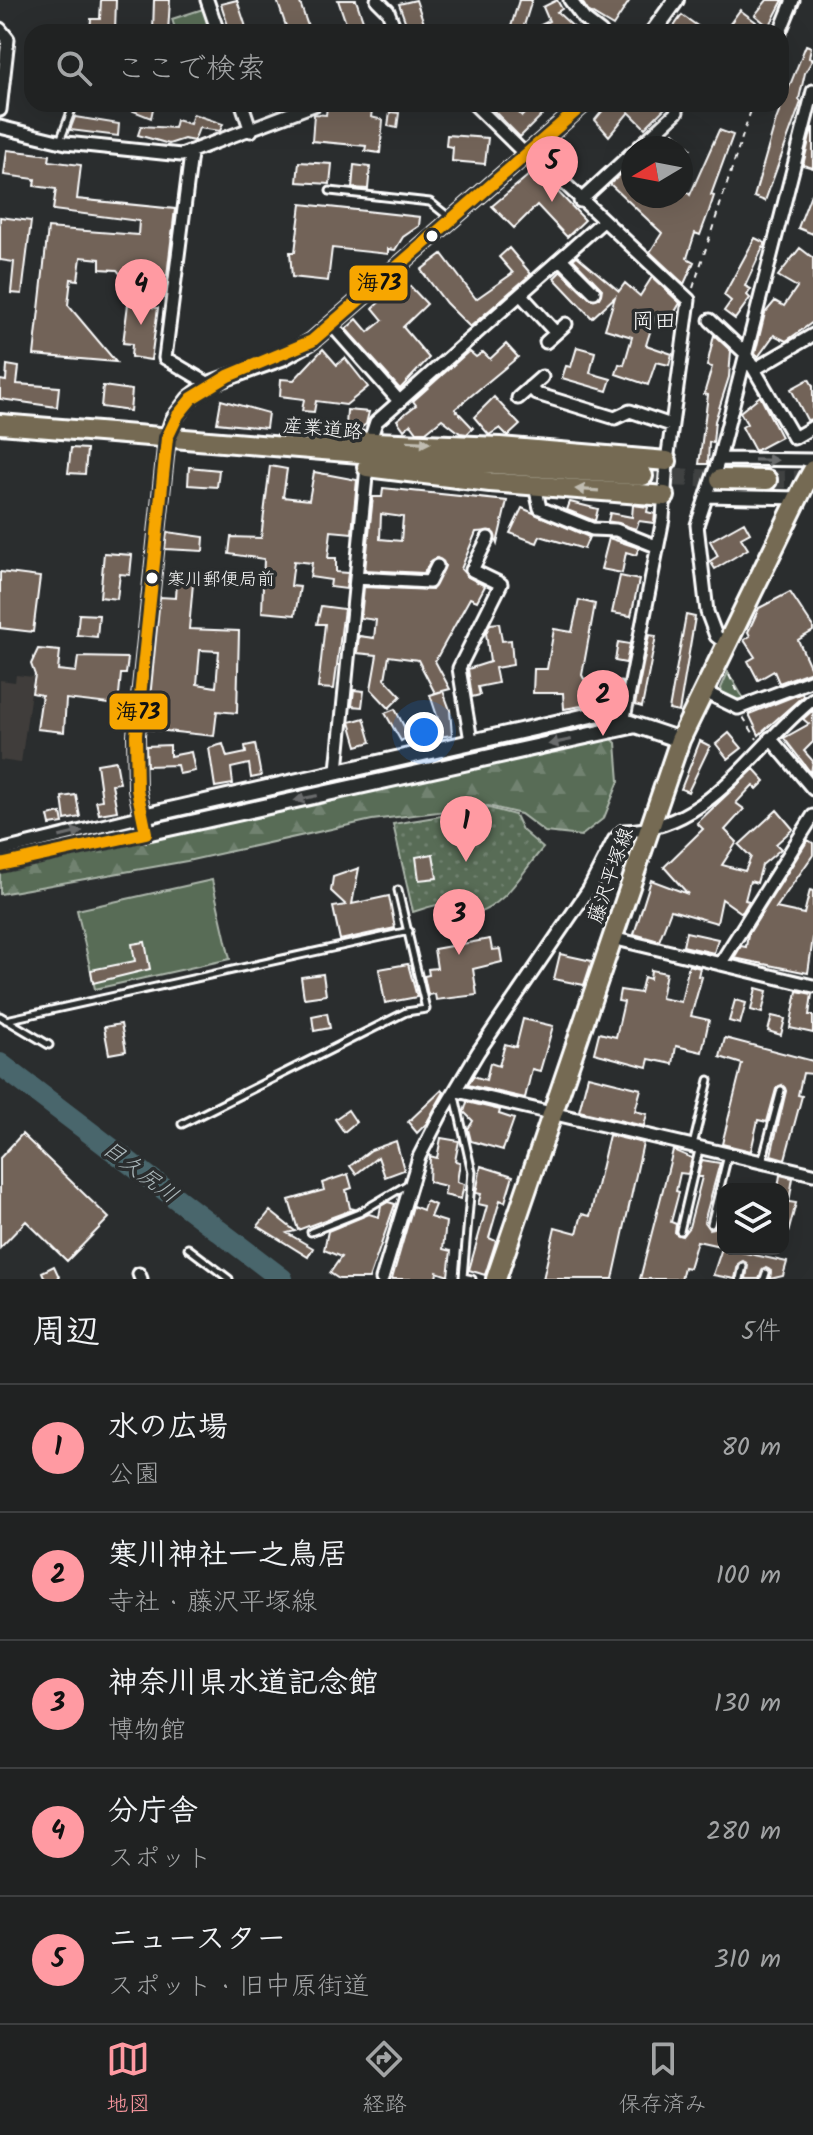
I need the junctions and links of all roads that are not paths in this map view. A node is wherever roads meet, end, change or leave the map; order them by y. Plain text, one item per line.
1 (207, 0) edge
2 (377, 0) edge
3 (570, 0) edge
4 (676, 0) edge
5 (793, 0) edge
6 (215, 24) edge
7 (393, 24) edge
8 (591, 24) edge
9 (659, 24) edge
10 (783, 24) edge
11 (0, 29) edge
12 (813, 91) edge
13 (0, 110) edge
14 (71, 112) edge
15 (245, 112) edge
16 (297, 112) edge
17 (483, 112) edge
18 (575, 112) edge
19 (677, 112) dead end
20 (810, 112) edge
21 (0, 127) edge
22 (251, 131) junction
23 (651, 136) edge
24 (60, 142) junction
25 (528, 153) junction
26 (191, 154) junction
27 (621, 166) edge
28 (330, 191) dead end
29 (580, 201) junction
30 (451, 220) junction
31 (602, 222) junction
32 (561, 259) junction
33 (594, 292) dead end
34 (521, 295) junction
35 (710, 320) dead end
36 (331, 324) junction
37 (566, 324) dead end
38 (556, 333) junction
39 (813, 335) edge
40 (546, 342) dead end
41 (744, 352) junction
42 (755, 369) junction
43 (542, 377) dead end
44 (209, 384) junction
45 (530, 387) junction
46 (518, 398) dead end
47 (400, 402) junction
48 (0, 424) edge
49 (671, 425) junction
50 (813, 427) edge
51 (167, 438) junction
52 (370, 440) junction
53 (257, 445) junction
54 (304, 449) junction
55 (719, 459) junction
56 (813, 460) edge
57 (667, 461) junction
58 (367, 467) junction
59 (813, 470) edge
60 (643, 476) tunnel mouth
61 (720, 479) tunnel mouth
62 (767, 480) tunnel mouth
63 (535, 486) junction
64 (805, 495) edge
65 (665, 496) junction
66 (708, 496) junction
67 (488, 538) dead end
68 (656, 546) junction
69 (437, 566) dead end
70 (356, 578) junction
71 (728, 645) junction
72 (813, 680) edge
73 (705, 692) junction
74 (813, 699) edge
75 (607, 713) junction
76 (630, 721) junction
77 (611, 730) junction
78 (764, 739) junction
79 (680, 740) junction
80 (471, 741) junction
81 (337, 770) junction
82 (813, 789) edge
83 (143, 816) junction
84 (813, 816) edge
85 (648, 831) junction
86 (146, 833) junction
87 (0, 851) edge
88 (0, 865) edge
89 (398, 890) dead end
90 (409, 931) junction
91 (612, 938) junction
92 (720, 964) junction
93 (813, 986) edge
94 (3, 1018) edge
95 (49, 1045) dead end
96 (709, 1080) dead end
97 (781, 1090) dead end
98 (456, 1093) junction
99 (552, 1112) junction
100 (182, 1124) dead end
101 (696, 1146) junction
102 (728, 1154) junction
103 (762, 1162) junction
104 (813, 1174) edge
105 (412, 1182) junction
106 (711, 1224) dead end
107 (680, 1231) dead end
108 (311, 1232) dead end
109 (188, 1248) dead end
110 (743, 1266) dead end
111 (229, 1279) edge
112 (382, 1279) edge
113 (472, 1279) edge
114 (496, 1279) edge
115 (740, 1279) edge

1 - 6 street
2 - 7 street
3 - 8 street
4 - 9 street
5 - 10 street
11 - 13 street
12 - 20 street
14 - 24 lane
15 - 22 street
16 - 22 street
17 - 25 street
18 - 25 street
19 - 23 street
20 - 41 street
21 - 24 street
22 - 26 street
24 - 26 street
25 - 29 street
25 - 30 street
26 - 44 street
27 - 29 street
28 - 30 lane
29 - 31 street
30 - 36 street
31 - 32 street
31 - 49 street
32 - 33 street
32 - 34 street
34 - 38 street
34 - 47 street
35 - 41 street
36 - 44 street
36 - 47 street
37 - 38 street
38 - 40 street
39 - 42 street
41 - 42 street
41 - 55 street
42 - 50 street
43 - 45 street
44 - 51 street
45 - 46 street
45 - 49 street
47 - 52 street
48 - 51 main road, 産業道路
49 - 57 street
51 - 53 main road, 産業道路
51 - 83 street
52 - 53 main road
52 -> 57 main road
53 - 54 main road, 産業道路
54 - 58 main road
54 - 60 main road, 産業道路
55 -> 56 street
55 - 66 street
57 - 65 street
58 - 63 main road
58 - 70 street
59 - 64 main road, 藤沢平塚線, bridge
61 - 62 main road
65 -> 63 main road
63 - 68 street
64 - 66 street
64 - 71 main road, 藤沢平塚線
65 - 68 street
66 - 71 street
67 - 80 street
68 - 76 street
69 - 70 street
70 - 81 street
71 - 73 main road, 藤沢平塚線
72 - 73 street
73 - 79 main road, 藤沢平塚線
74 - 78 street
75 - 76 street
75 - 77 street
75 - 80 street
76 - 77 street
76 - 79 street
77 -> 86 street
78 - 82 street
78 - 85 street
79 - 85 main road, 藤沢平塚線
80 - 81 street
81 - 83 street
83 - 86 street
87 -> 83 street
84 - 92 street
85 - 91 main road, 藤沢平塚線
85 - 98 street
86 - 88 street
89 - 90 lane
90 - 94 lane
90 - 100 lane
91 - 92 street
91 - 99 main road, 藤沢平塚線
92 - 93 street
94 - 95 lane
96 - 101 lane
97 - 103 lane
98 - 99 street
98 - 105 street
98 - 113 lane
99 - 101 street
99 - 114 main road, 藤沢平塚線
101 - 102 street
101 - 107 lane
102 - 103 street
102 - 106 lane
103 - 104 street
105 - 108 lane
105 - 112 street
109 - 111 lane
110 - 115 lane

